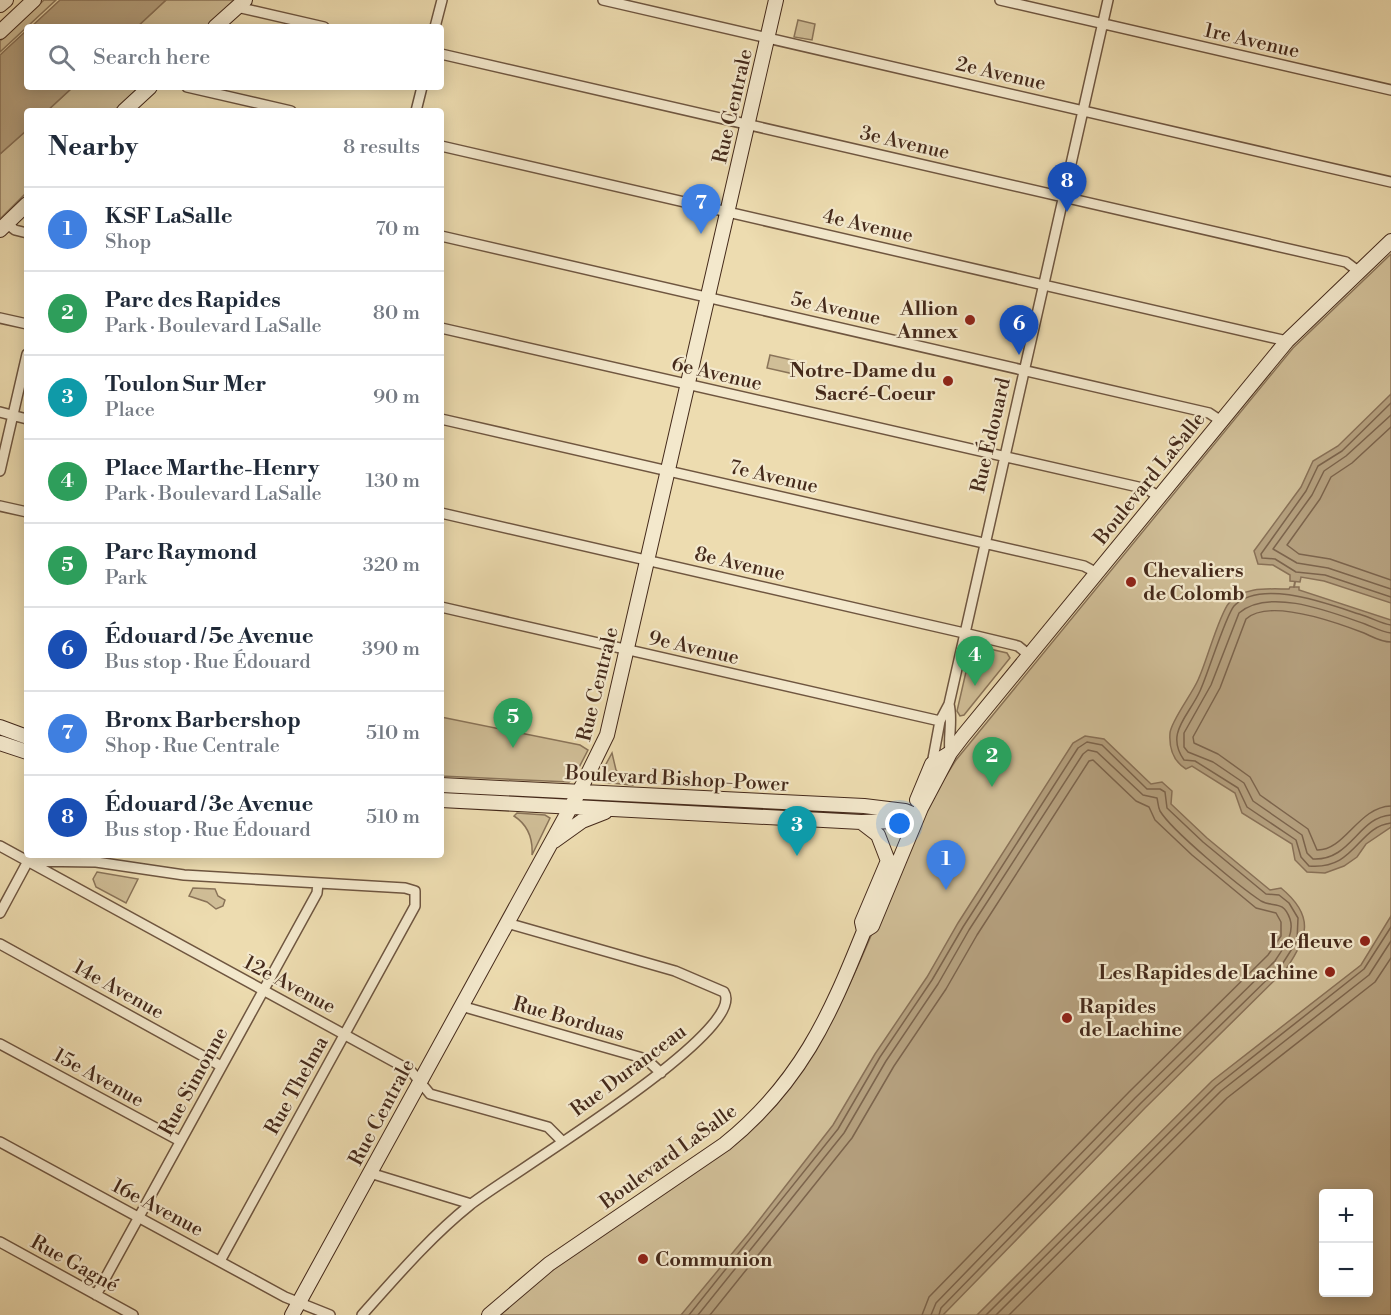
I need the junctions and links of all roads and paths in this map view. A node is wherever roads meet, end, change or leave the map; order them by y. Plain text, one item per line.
1 (6, 0) edge
2 (34, 0) edge
3 (442, 0) edge
4 (603, 0) edge
5 (776, 0) edge
6 (1000, 0) edge
7 (1108, 0) edge
8 (241, 3) edge
9 (0, 5) edge
10 (218, 24) edge
11 (314, 24) edge
12 (436, 24) edge
13 (1103, 24) junction
14 (0, 32) edge
15 (767, 38) junction
16 (444, 55) edge
17 (147, 90) edge
18 (200, 90) edge
19 (421, 90) edge
20 (1391, 90) edge
21 (127, 108) edge
22 (278, 108) edge
23 (417, 108) edge
24 (1083, 110) junction
25 (747, 124) junction
26 (444, 147) edge
27 (1391, 182) edge
28 (1064, 197) junction
29 (24, 207) edge
30 (727, 211) junction
31 (3, 227) edge
32 (24, 232) edge
33 (444, 237) edge
34 (1391, 241) edge
35 (1358, 271) junction
36 (1044, 284) junction
37 (707, 298) junction
38 (0, 318) edge
39 (24, 323) edge
40 (444, 329) edge
41 (1287, 341) junction
42 (24, 367) edge
43 (1024, 370) junction
44 (688, 385) junction
45 (0, 412) edge
46 (13, 415) junction
47 (24, 418) edge
48 (444, 420) edge
49 (1221, 421) junction
50 (1004, 457) junction
51 (0, 471) edge
52 (668, 471) junction
53 (1159, 497) junction
54 (0, 506) edge
55 (24, 511) edge
56 (444, 514) edge
57 (984, 543) junction
58 (647, 560) junction
59 (1096, 573) junction
60 (444, 608) edge
61 (964, 633) junction
62 (627, 650) junction
63 (1029, 655) junction
64 (949, 704) junction
65 (940, 721) junction
66 (0, 727) edge
67 (24, 736) edge
68 (0, 743) edge
69 (24, 751) edge
70 (950, 753) junction
71 (932, 764) junction
72 (926, 779) junction
73 (444, 785) edge
74 (579, 792) junction
75 (444, 800) edge
76 (571, 807) junction
77 (864, 807) junction
78 (619, 809) junction
79 (913, 820) junction
80 (861, 822) junction
81 (0, 846) edge
82 (549, 846) junction
83 (28, 861) junction
84 (888, 861) junction
85 (318, 883) junction
86 (0, 913) edge
87 (507, 923) junction
88 (864, 931) junction
89 (0, 944) edge
90 (264, 990) junction
91 (461, 1006) junction
92 (345, 1034) junction
93 (0, 1044) edge
94 (221, 1066) junction
95 (662, 1073) junction
96 (419, 1083) junction
97 (180, 1141) junction
98 (0, 1142) edge
99 (562, 1142) junction
100 (370, 1173) junction
101 (471, 1204) junction
102 (139, 1217) junction
103 (0, 1242) edge
104 (220, 1261) junction
105 (96, 1295) junction
106 (299, 1302) junction
107 (133, 1315) edge
108 (292, 1315) edge
109 (330, 1315) edge
110 (362, 1315) edge
111 (489, 1315) edge

1 - 9 street
2 - 14 street
3 - 12 street
4 - 15 street, 2e Avenue
5 - 15 street, Rue Centrale
6 - 13 street, 1re Avenue
7 - 13 street, Rue Édouard
8 - 10 street
8 - 11 street
13 - 20 street, 1re Avenue
13 - 24 street, Rue Édouard
15 - 24 street, 2e Avenue
15 - 25 street, Rue Centrale
16 - 25 street, 3e Avenue
17 - 21 street
18 - 22 street
19 - 23 street
24 - 27 street, 2e Avenue
24 - 28 street, Rue Édouard
25 - 28 street, 3e Avenue
25 - 30 street, Rue Centrale
26 - 30 street, 4e Avenue
28 - 35 street, 3e Avenue
28 - 36 street, Rue Édouard
29 - 31 street
30 - 36 street, 4e Avenue
30 - 37 street, Rue Centrale
31 - 32 street
33 - 37 street, 5e Avenue
34 - 35 street, Boulevard LaSalle
35 - 41 street, Boulevard LaSalle
36 - 41 street, 4e Avenue
36 - 43 street, Rue Édouard
37 - 43 street, 5e Avenue
37 - 44 street, Rue Centrale
38 - 39 street
40 - 44 street, 6e Avenue
41 - 49 street, Boulevard LaSalle
42 - 46 street
43 - 49 street, 5e Avenue
43 - 50 street, Rue Édouard
44 - 50 street, 6e Avenue
44 - 52 street, Rue Centrale
45 - 46 street
46 - 47 street
46 - 51 street
48 - 52 street, 7e Avenue
49 - 53 street, Boulevard LaSalle
50 - 53 street, 6e Avenue
50 - 57 street, Rue Édouard
52 - 57 street, 7e Avenue
52 - 58 street, Rue Centrale
53 - 59 street, Boulevard LaSalle
54 - 55 street
56 - 58 street, 8e Avenue
57 - 59 street, 7e Avenue
57 - 61 street, Rue Édouard
58 - 61 street, 8e Avenue
58 - 62 street, Rue Centrale
59 - 63 street, Boulevard LaSalle
60 - 62 street, 9e Avenue
61 - 63 street, 8e Avenue
61 - 64 street, Rue Édouard
62 - 65 street, 9e Avenue
62 - 74 street, Rue Centrale
63 - 70 street, Boulevard LaSalle
64 - 65 street, Rue Édouard
64 - 70 street, Rue Édouard
65 - 71 street, Rue Édouard
66 - 67 street
68 - 69 street
70 - 71 street, Boulevard LaSalle
70 - 79 street, Boulevard LaSalle
71 - 72 street, Boulevard LaSalle
72 - 77 street
72 - 79 street, Boulevard LaSalle
73 - 74 street, Boulevard Bishop-Power
74 - 76 street, Rue Centrale
74 - 77 street, Boulevard Bishop-Power
75 - 76 street, Boulevard Bishop-Power
76 - 78 street, Boulevard Bishop-Power
76 - 82 street, Rue Centrale
77 - 79 street, Boulevard Bishop-Power
78 - 80 street, Boulevard Bishop-Power
78 - 82 street
79 - 80 street, Boulevard Bishop-Power
79 - 84 street, Boulevard LaSalle
79 - 88 street, Boulevard LaSalle
80 - 84 street
81 - 83 street, 12e Avenue
82 - 87 street, Rue Centrale
83 - 85 street
83 - 86 street
83 - 90 street, 12e Avenue
84 - 88 street, Boulevard LaSalle
85 - 90 street, Rue Simonne
85 - 92 street, Rue Thelma
87 - 91 street, Rue Centrale
87 - 95 street, Rue Duranceau
88 - 111 street, Boulevard LaSalle
89 - 94 street, 14e Avenue
90 - 92 street, 12e Avenue
90 - 94 street, Rue Simonne
91 - 95 street, Rue Borduas
91 - 96 street, Rue Centrale
92 - 96 street, 12e Avenue
92 - 104 street, Rue Thelma
93 - 97 street, 15e Avenue
94 - 97 street, Rue Simonne
95 - 99 street, Rue Duranceau
96 - 99 street, 12e Avenue
96 - 100 street, Rue Centrale
97 - 102 street, Rue Simonne
98 - 102 street, 16e Avenue
99 - 101 street, Rue Duranceau
100 - 101 street
100 - 106 street, Rue Centrale
101 - 110 street, Rue Duranceau
102 - 104 street, 16e Avenue
102 - 105 street, Rue Simonne
103 - 105 street, Rue Gagné
104 - 106 street, 16e Avenue
105 - 107 street, Rue Gagné
106 - 108 street, Rue Centrale
106 - 109 street

